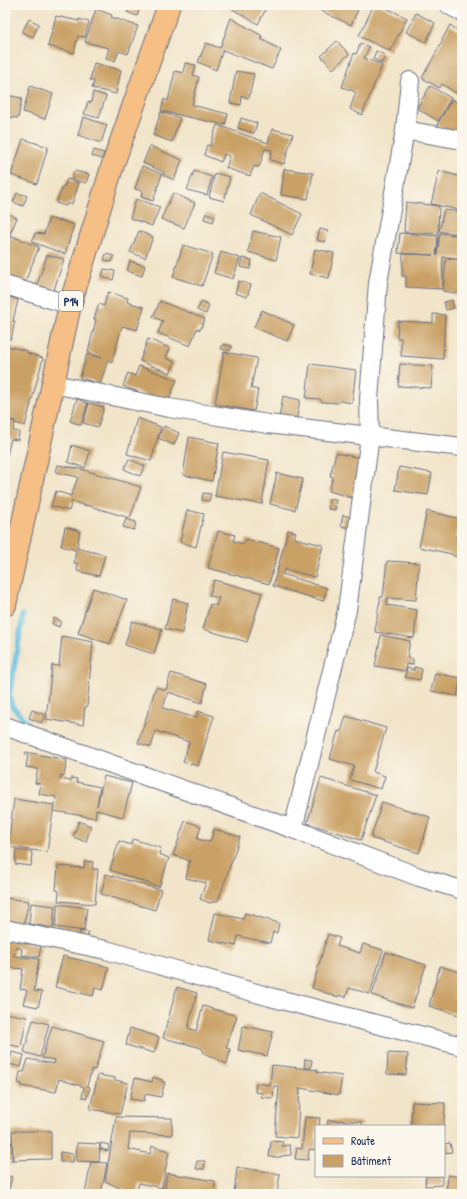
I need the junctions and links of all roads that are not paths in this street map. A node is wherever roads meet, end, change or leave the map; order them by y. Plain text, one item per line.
1 (169, 5) edge
2 (449, 5) edge
3 (462, 12) edge
4 (410, 81) dead end
5 (405, 130) junction
6 (462, 140) edge
7 (5, 285) edge
8 (70, 305) junction
9 (54, 384) junction
10 (370, 436) junction
11 (462, 447) edge
12 (5, 605) edge
13 (5, 726) edge
14 (292, 829) junction
15 (462, 890) edge
16 (5, 928) edge
17 (462, 1046) edge

1 - 8 main road, P14
2 - 3 street
4 - 5 street
5 - 6 street
5 - 10 street
7 - 8 street
8 - 9 main road, P14
9 - 10 street
9 - 12 main road, P14
10 - 11 street
10 - 14 street
13 - 14 street
14 - 15 street
16 - 17 street

